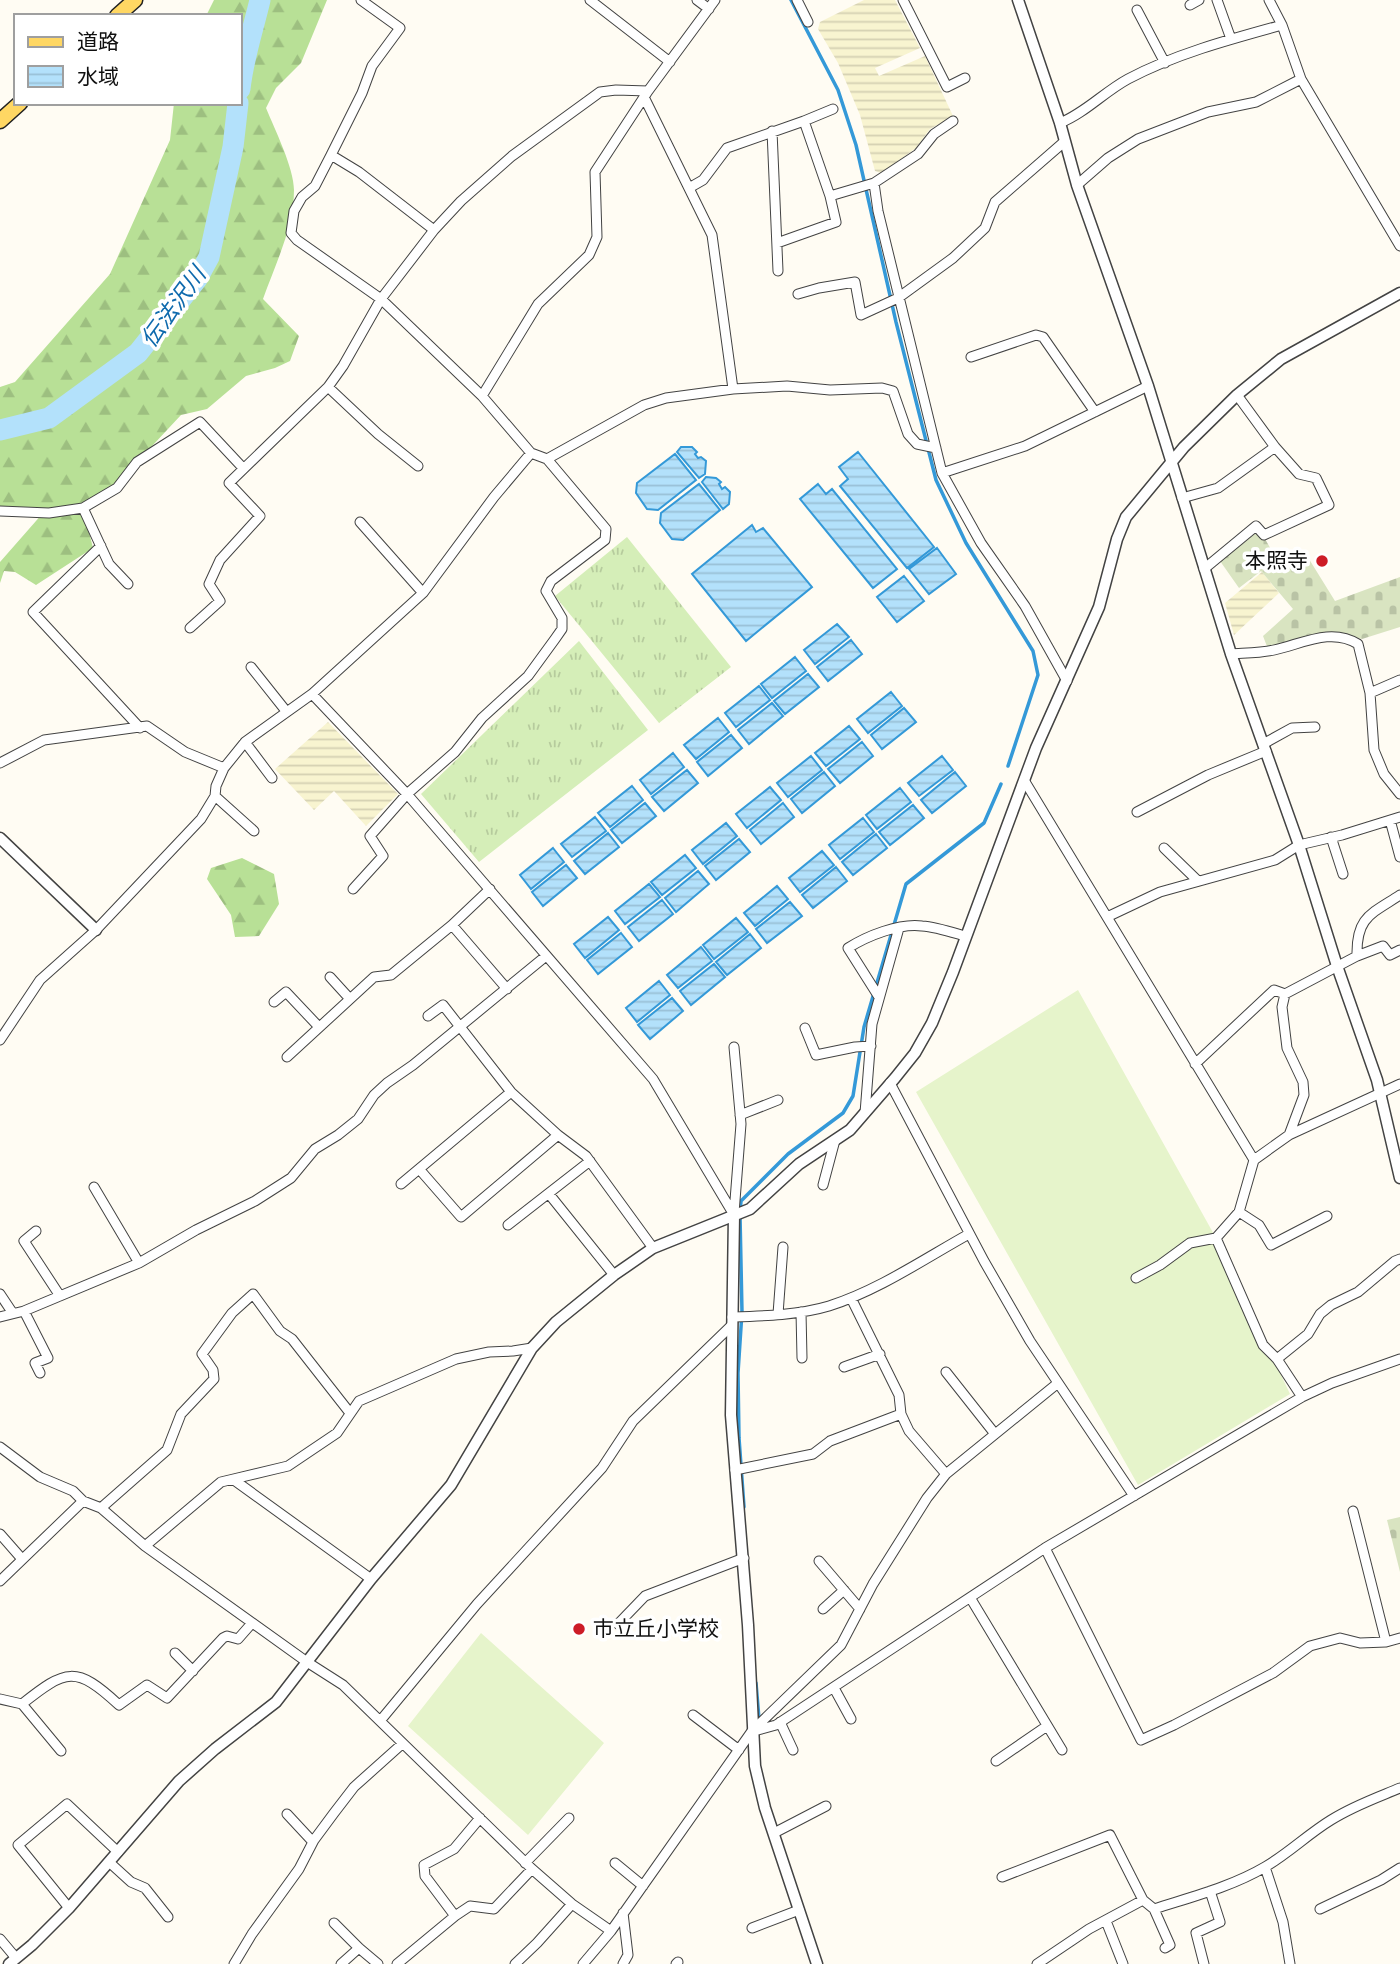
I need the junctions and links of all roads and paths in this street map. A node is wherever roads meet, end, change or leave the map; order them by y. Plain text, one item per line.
1 (135, 0) edge
2 (361, 0) edge
3 (590, 0) edge
4 (696, 0) edge
5 (715, 0) edge
6 (797, 0) edge
7 (903, 0) edge
8 (1018, 0) edge
9 (1217, 0) edge
10 (1269, 0) edge
11 (709, 9) junction
12 (1137, 10) dead end
13 (119, 14) edge
14 (808, 22) dead end
15 (1282, 25) junction
16 (1231, 39) junction
17 (670, 62) junction
18 (1165, 63) junction
19 (965, 78) dead end
20 (1301, 79) junction
21 (646, 94) junction
22 (18, 105) edge
23 (833, 109) dead end
24 (0, 121) edge
25 (804, 121) junction
26 (953, 121) dead end
27 (1059, 123) junction
28 (772, 131) junction
29 (1064, 142) junction
30 (331, 155) junction
31 (874, 183) junction
32 (1077, 185) junction
33 (689, 188) junction
34 (830, 197) junction
35 (434, 230) junction
36 (776, 243) junction
37 (1400, 246) edge
38 (778, 271) dead end
39 (1400, 293) edge
40 (798, 294) dead end
41 (898, 298) junction
42 (382, 299) junction
43 (971, 357) dead end
44 (1148, 386) junction
45 (328, 387) junction
46 (733, 389) junction
47 (1237, 395) junction
48 (482, 396) junction
49 (1095, 412) junction
50 (1275, 447) junction
51 (936, 448) junction
52 (531, 453) junction
53 (547, 459) junction
54 (1171, 465) junction
55 (418, 466) dead end
56 (243, 468) junction
57 (942, 473) junction
58 (1182, 498) junction
59 (83, 508) junction
60 (0, 511) edge
61 (360, 523) dead end
62 (101, 546) junction
63 (1204, 569) junction
64 (128, 584) dead end
65 (423, 593) junction
66 (190, 628) dead end
67 (1231, 654) junction
68 (251, 667) dead end
69 (1400, 680) edge
70 (1067, 681) junction
71 (1370, 693) junction
72 (312, 694) junction
73 (286, 711) junction
74 (1315, 727) dead end
75 (140, 728) junction
76 (246, 743) junction
77 (1265, 748) junction
78 (0, 763) edge
79 (224, 768) junction
80 (272, 778) dead end
81 (1024, 780) junction
82 (407, 794) junction
83 (1400, 794) edge
84 (215, 796) junction
85 (1137, 812) dead end
86 (1400, 817) edge
87 (1390, 820) junction
88 (254, 831) dead end
89 (1331, 837) junction
90 (0, 838) edge
91 (1299, 845) junction
92 (1164, 848) dead end
93 (1400, 857) edge
94 (1343, 874) dead end
95 (1198, 881) junction
96 (353, 889) dead end
97 (490, 889) junction
98 (1400, 895) edge
99 (1107, 917) junction
100 (452, 925) junction
101 (898, 928) junction
102 (96, 930) junction
103 (965, 936) junction
104 (1400, 950) edge
105 (546, 956) junction
106 (1357, 956) junction
107 (1337, 966) junction
108 (330, 977) dead end
109 (508, 989) junction
110 (1285, 994) junction
111 (879, 996) junction
112 (350, 999) junction
113 (274, 1002) dead end
114 (428, 1016) dead end
115 (460, 1026) junction
116 (319, 1027) junction
117 (805, 1028) dead end
118 (0, 1041) edge
119 (869, 1046) junction
120 (734, 1047) dead end
121 (287, 1058) dead end
122 (1195, 1064) junction
123 (890, 1083) junction
124 (1400, 1084) edge
125 (511, 1092) junction
126 (1380, 1092) junction
127 (778, 1100) dead end
128 (865, 1113) junction
129 (740, 1115) junction
130 (558, 1135) junction
131 (1289, 1135) junction
132 (835, 1140) junction
133 (1254, 1160) junction
134 (590, 1161) junction
135 (420, 1170) junction
136 (1400, 1178) edge
137 (401, 1184) dead end
138 (823, 1185) dead end
139 (94, 1187) dead end
140 (549, 1194) junction
141 (1239, 1212) junction
142 (735, 1214) junction
143 (1327, 1216) dead end
144 (509, 1225) dead end
145 (36, 1231) dead end
146 (969, 1234) junction
147 (1216, 1238) junction
148 (783, 1247) dead end
149 (653, 1248) junction
150 (1400, 1259) edge
151 (139, 1263) junction
152 (614, 1275) junction
153 (1136, 1278) dead end
154 (0, 1294) edge
155 (60, 1296) junction
156 (851, 1298) junction
157 (24, 1311) junction
158 (12, 1312) junction
159 (801, 1312) junction
160 (778, 1314) junction
161 (0, 1317) edge
162 (737, 1319) junction
163 (532, 1348) junction
164 (880, 1354) junction
165 (802, 1359) dead end
166 (1277, 1359) junction
167 (1400, 1359) edge
168 (845, 1367) dead end
169 (946, 1372) dead end
170 (40, 1373) dead end
171 (1058, 1383) junction
172 (1302, 1397) junction
173 (350, 1413) junction
174 (901, 1414) junction
175 (995, 1434) junction
176 (0, 1447) edge
177 (735, 1470) junction
178 (946, 1474) junction
179 (233, 1480) junction
180 (1134, 1496) junction
181 (83, 1501) junction
182 (101, 1508) junction
183 (1353, 1511) dead end
184 (0, 1534) edge
185 (145, 1546) junction
186 (1045, 1548) junction
187 (22, 1559) junction
188 (744, 1559) junction
189 (819, 1561) dead end
190 (371, 1578) junction
191 (0, 1581) edge
192 (844, 1590) junction
193 (971, 1598) junction
194 (823, 1609) dead end
195 (860, 1609) junction
196 (252, 1622) junction
197 (618, 1624) dead end
198 (1400, 1638) edge
199 (1386, 1642) junction
200 (175, 1653) dead end
201 (307, 1662) junction
202 (193, 1671) junction
203 (834, 1688) junction
204 (0, 1699) edge
205 (22, 1704) junction
206 (693, 1715) dead end
207 (851, 1719) dead end
208 (380, 1721) junction
209 (780, 1722) junction
210 (1047, 1726) junction
211 (752, 1731) junction
212 (402, 1744) junction
213 (739, 1750) junction
214 (793, 1750) dead end
215 (1062, 1750) dead end
216 (61, 1751) dead end
217 (996, 1761) dead end
218 (1400, 1788) edge
219 (826, 1806) dead end
220 (287, 1814) dead end
221 (480, 1818) junction
222 (569, 1818) dead end
223 (774, 1833) junction
224 (313, 1842) junction
225 (118, 1852) junction
226 (109, 1862) junction
227 (615, 1863) dead end
228 (528, 1866) junction
229 (1265, 1867) junction
230 (1400, 1868) edge
231 (1002, 1877) dead end
232 (643, 1886) junction
233 (1210, 1891) junction
234 (1143, 1900) junction
235 (572, 1904) junction
236 (69, 1908) junction
237 (1154, 1909) junction
238 (1320, 1909) dead end
239 (799, 1910) junction
240 (624, 1913) junction
241 (455, 1916) junction
242 (168, 1917) dead end
243 (1106, 1921) junction
244 (334, 1923) dead end
245 (752, 1928) dead end
246 (611, 1931) junction
247 (0, 1939) edge
248 (359, 1948) junction
249 (1165, 1948) dead end
250 (12, 1961) edge
251 (234, 1964) edge
252 (341, 1964) edge
253 (378, 1964) edge
254 (397, 1964) edge
255 (515, 1964) edge
256 (583, 1964) edge
257 (623, 1964) edge
258 (817, 1964) edge
259 (1037, 1964) edge
260 (1122, 1964) edge
261 (1204, 1964) edge
262 (1290, 1964) edge

1 - 13 main road
2 - 30 street
3 - 17 street
4 - 11 street
5 - 11 street
6 - 14 street
7 - 19 street
8 - 27 street
9 - 16 street
10 - 15 street
11 - 17 street
12 - 18 street
15 - 16 street
15 - 20 street
16 - 18 street
17 - 21 street
18 - 27 street
20 - 32 street
20 - 37 street
21 - 33 street
21 - 35 street
21 - 48 street
22 - 24 main road
23 - 25 street
25 - 28 street
25 - 34 street
26 - 31 street
27 - 29 street
28 - 33 street
28 - 36 street
29 - 32 street
29 - 41 street
30 - 35 street
30 - 42 street
31 - 34 street
31 - 41 street
32 - 44 street
33 - 46 street
34 - 36 street
35 - 42 street
36 - 38 street
39 - 47 street
40 - 41 street
41 - 51 street
42 - 45 street
42 - 48 street
43 - 49 street
44 - 49 street
44 - 54 street
45 - 55 street
45 - 56 street
46 - 51 street
46 - 53 street
47 - 50 street
47 - 54 street
48 - 52 street
49 - 57 street
50 - 58 street
50 - 63 street
51 - 57 street
52 - 53 street
52 - 65 street
53 - 82 street
54 - 58 street
54 - 70 street
56 - 59 street
56 - 66 street
57 - 70 street
58 - 63 street
59 - 60 street
59 - 62 street
61 - 65 street
62 - 64 street
62 - 75 street
63 - 67 street
65 - 72 street
67 - 71 street
67 - 77 street
68 - 73 street
69 - 71 street
70 - 81 street
71 - 83 street
72 - 73 street
72 - 82 street
73 - 76 street
74 - 77 street
75 - 78 street
75 - 79 street
76 - 79 street
76 - 80 street
77 - 85 street
77 - 91 street
79 - 84 street
81 - 99 street
81 - 103 street
82 - 96 street
82 - 97 street
84 - 88 street
84 - 102 street
86 - 87 street
87 - 89 street
87 - 93 street
89 - 91 street
89 - 94 street
90 - 102 street
91 - 95 street
91 - 107 street
92 - 95 street
95 - 99 street
97 - 100 street
97 - 105 street
98 - 106 street
99 - 122 street
100 - 109 street
100 - 112 street
101 - 103 street
101 - 111 street
101 - 111 street
102 - 118 street
103 - 123 street
104 - 106 street
105 - 109 street
105 - 142 street
106 - 107 street
107 - 110 street
107 - 126 street
108 - 112 street
109 - 115 street
110 - 122 street
110 - 131 street
111 - 119 street
112 - 116 street
113 - 116 street
114 - 115 street
115 - 125 street
115 - 151 street
116 - 121 street
117 - 119 street
119 - 128 street
120 - 129 street
122 - 133 street
123 - 128 street
123 - 146 street
124 - 126 street
125 - 130 street
125 - 135 street
126 - 131 street
126 - 136 street
127 - 129 street
128 - 132 street
129 - 142 street
130 - 134 street
130 - 135 street
131 - 133 street
132 - 138 street
132 - 142 street
133 - 141 street
134 - 140 street
134 - 149 street
135 - 137 street
139 - 151 street
140 - 144 street
140 - 152 street
141 - 143 street
141 - 147 street
142 - 149 street
142 - 162 street
145 - 155 street
146 - 156 street
146 - 171 street
147 - 153 street
147 - 166 street
148 - 160 street
149 - 152 street
150 - 166 street
151 - 155 street
152 - 163 street
154 - 158 street
155 - 157 street
156 - 159 street
156 - 164 street
157 - 158 street
157 - 170 street
158 - 161 street
159 - 160 street
159 - 165 street
160 - 162 street
162 - 177 street
162 - 208 street
163 - 173 street
163 - 190 street
164 - 168 street
164 - 174 street
166 - 172 street
167 - 172 street
169 - 175 street
171 - 175 street
171 - 180 street
172 - 180 street
173 - 179 street
173 - 182 street
174 - 177 street
174 - 178 street
175 - 178 street
176 - 181 street
177 - 188 street
178 - 195 street
179 - 185 street
179 - 190 street
180 - 186 street
181 - 182 street
181 - 187 street
182 - 185 street
183 - 199 street
184 - 187 street
185 - 196 street
186 - 193 street
186 - 199 street
187 - 191 street
188 - 197 street
188 - 211 street
189 - 192 street
190 - 201 street
192 - 194 street
192 - 195 street
193 - 203 street
193 - 210 street
195 - 211 street
196 - 201 street
196 - 202 street
198 - 199 street
200 - 202 street
201 - 208 street
201 - 225 street
202 - 205 street
203 - 207 street
203 - 209 street
204 - 205 street
205 - 216 street
206 - 213 street
208 - 212 street
209 - 211 street
209 - 214 street
210 - 215 street
210 - 217 street
211 - 213 street
211 - 223 street
212 - 221 street
212 - 224 street
213 - 232 street
218 - 229 street
219 - 223 street
220 - 224 street
221 - 228 street
221 - 241 street
222 - 228 street
223 - 239 street
224 - 251 street
225 - 226 street
225 - 236 street
226 - 236 street
226 - 242 street
227 - 232 street
228 - 235 street
228 - 241 street
229 - 233 street
229 - 262 street
230 - 238 street
231 - 234 street
232 - 240 street
233 - 237 street
233 - 261 street
234 - 237 street
234 - 243 street
235 - 246 street
235 - 255 street
236 - 250 street
237 - 249 street
239 - 245 street
239 - 258 street
240 - 246 street
240 - 257 street
241 - 254 street
243 - 259 street
243 - 260 street
244 - 248 street
246 - 256 street
247 - 250 street
248 - 252 street
248 - 253 street

